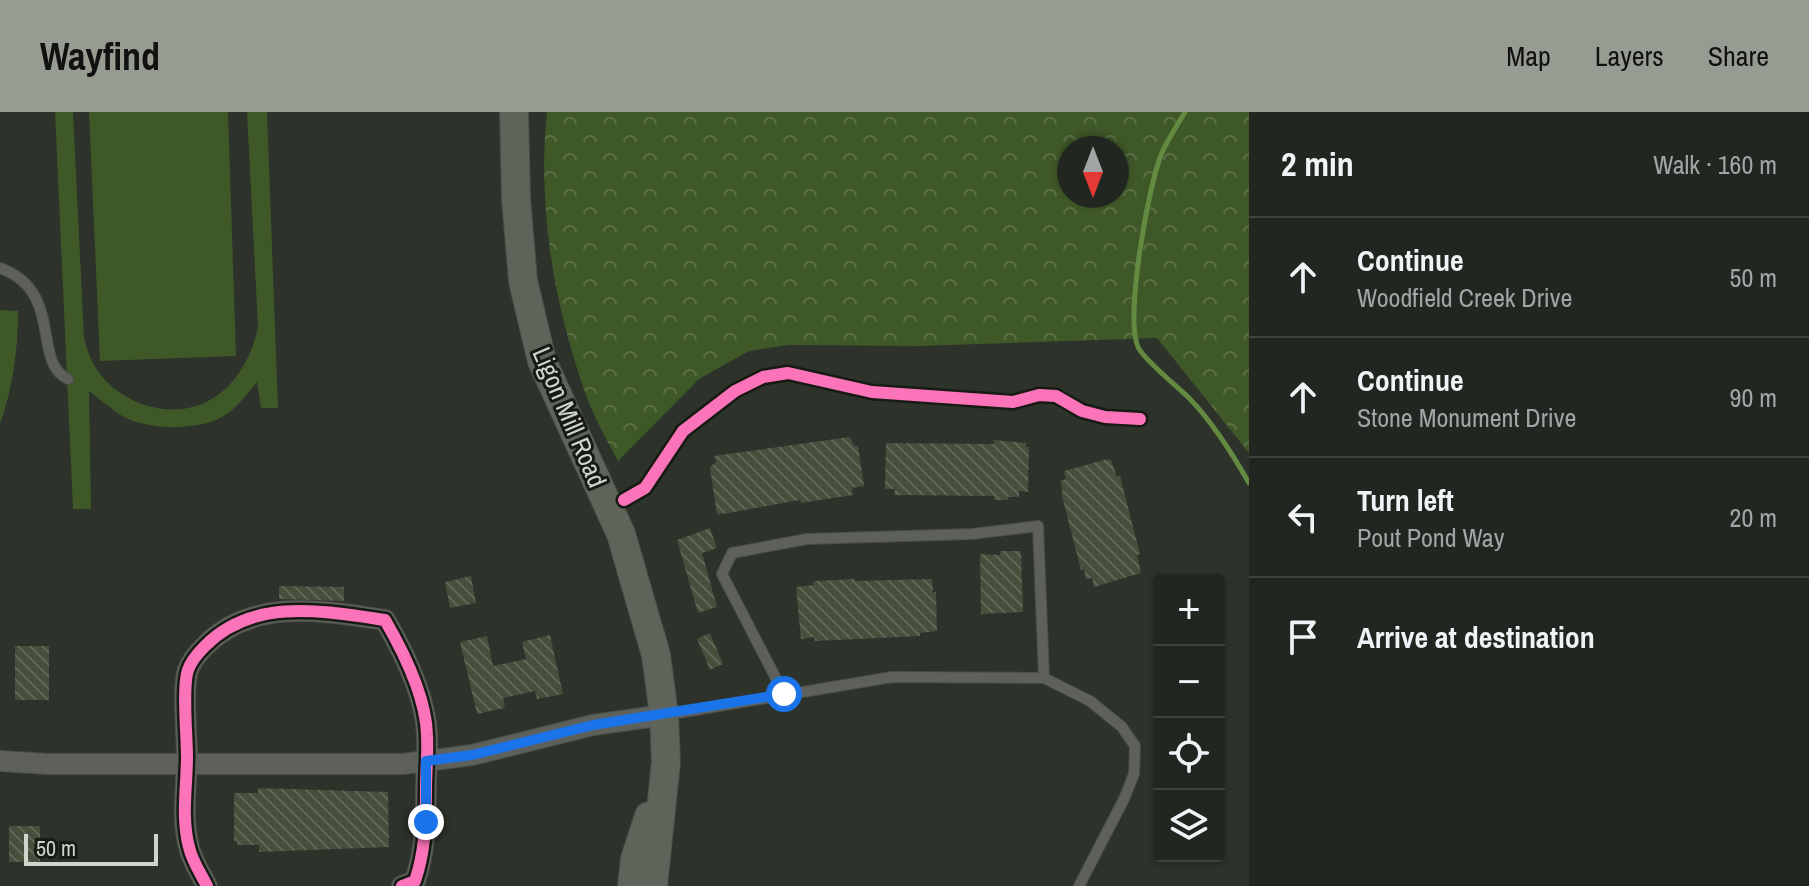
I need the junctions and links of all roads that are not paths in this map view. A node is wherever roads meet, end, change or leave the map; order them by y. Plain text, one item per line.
1 (514, 112) edge
2 (0, 268) edge
3 (68, 379) dead end
4 (1044, 678) junction
5 (784, 694) junction
6 (664, 715) junction
7 (0, 761) edge
8 (426, 761) junction
9 (666, 762) junction
10 (187, 764) junction
11 (207, 886) edge
12 (402, 886) edge
13 (632, 886) edge
14 (653, 886) edge
15 (1079, 886) edge

1 - 6 main road, Ligon Mill Road
2 - 3 lane
4 - 5 lane
4 - 5 lane
4 - 15 lane
5 - 6 lane
6 - 8 street
6 - 9 main road, Ligon Mill Road
7 - 10 street
8 - 10 street
8 - 10 street
8 - 12 street
9 - 13 main road, Ligon Mill Road
9 - 14 main road, Ligon Mill Road
10 - 11 street

